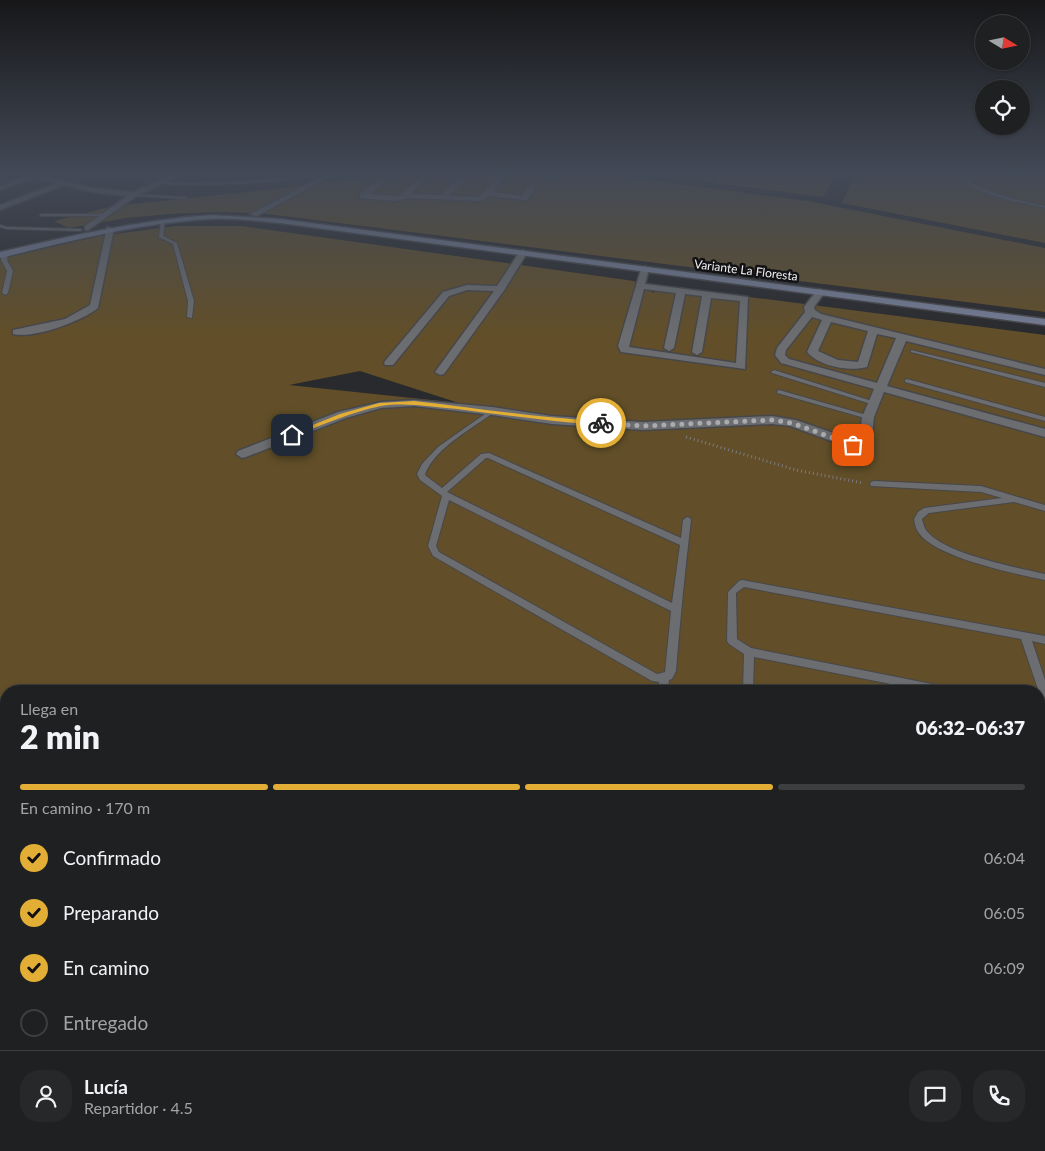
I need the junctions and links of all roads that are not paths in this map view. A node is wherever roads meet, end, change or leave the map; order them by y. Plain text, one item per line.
1 (6, 228) edge
2 (91, 228) edge
3 (119, 228) edge
4 (162, 228) edge
5 (345, 228) edge
6 (349, 228) edge
7 (84, 229) junction
8 (110, 229) junction
9 (2, 253) edge
10 (523, 253) junction
11 (639, 266) junction
12 (641, 286) junction
13 (500, 289) junction
14 (681, 291) junction
15 (820, 292) junction
16 (5, 293) dead end
17 (707, 294) junction
18 (810, 312) junction
19 (1045, 314) edge
20 (190, 317) dead end
21 (828, 318) junction
22 (1045, 322) edge
23 (873, 330) junction
24 (17, 332) dead end
25 (902, 337) junction
26 (668, 348) dead end
27 (913, 351) dead end
28 (697, 352) dead end
29 (389, 363) dead end
30 (440, 372) dead end
31 (774, 372) dead end
32 (1045, 372) edge
33 (907, 381) dead end
34 (1045, 385) edge
35 (880, 388) junction
36 (779, 392) dead end
37 (873, 403) junction
38 (492, 411) junction
39 (868, 417) junction
40 (1045, 420) edge
41 (1045, 433) edge
42 (242, 454) dead end
43 (874, 484) road end
44 (444, 493) junction
45 (1014, 499) junction
46 (1045, 508) edge
47 (687, 520) dead end
48 (685, 544) junction
49 (1045, 577) edge
50 (676, 609) junction
51 (1025, 636) junction
52 (1045, 640) edge
53 (749, 652) junction
54 (664, 678) junction
55 (664, 685) edge
56 (748, 685) edge
57 (917, 685) edge
58 (1042, 685) edge

1 - 7 lane
2 - 7 main road, Variante La Floresta
3 - 8 main road, Variante La Floresta
4 - 20 lane
5 - 10 main road, Variante La Floresta
6 - 11 main road, Variante La Floresta
7 - 9 main road, Variante La Floresta
8 - 9 main road, Variante La Floresta
8 - 24 street
9 - 16 lane
10 - 11 main road, Variante La Floresta
10 - 13 street
11 - 12 street
11 - 15 main road, Variante La Floresta
11 - 19 main road, Variante La Floresta
12 - 14 street
12 - 17 street
13 - 29 street
13 - 30 street
14 - 17 street
14 - 26 street
15 - 18 street
15 - 22 main road, Variante La Floresta
17 - 28 street
18 - 21 street
18 - 35 street
21 - 23 street
21 - 23 street
23 - 25 street
25 - 32 street
25 - 35 street
27 - 34 lane
31 - 37 lane
33 - 40 lane
35 - 37 street
35 - 41 street
36 - 39 lane
37 - 39 street
38 - 39 street
38 - 42 street
38 - 44 lane
43 - 45 lane
44 - 48 lane
44 - 50 lane
44 - 54 lane
45 - 46 lane
45 - 49 lane
47 - 48 lane
48 - 50 lane
50 - 54 lane
51 - 52 lane
51 - 53 lane
51 - 58 lane
53 - 56 lane
53 - 57 lane
54 - 55 lane

